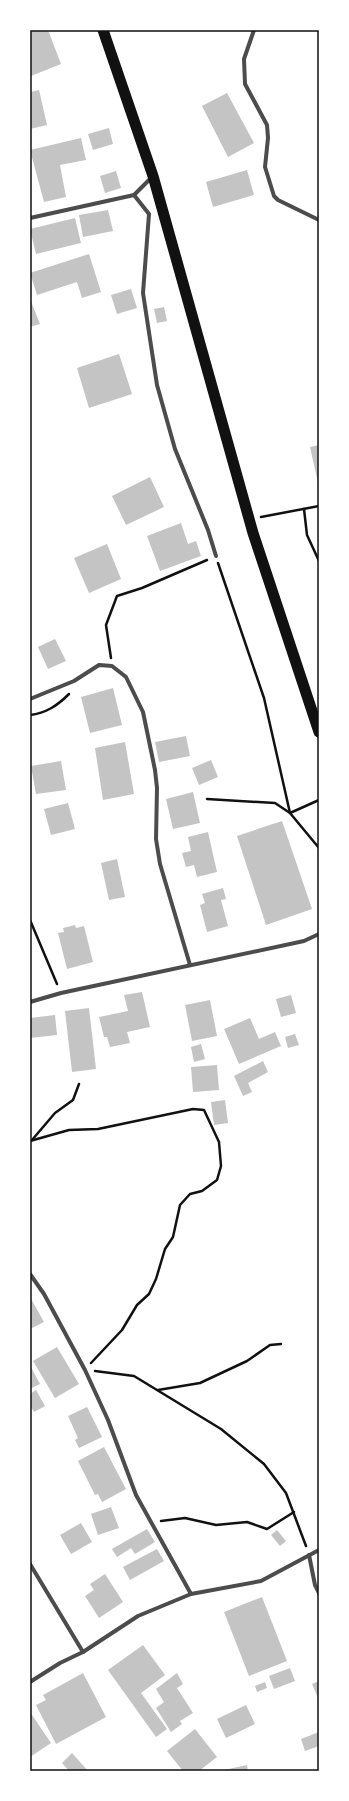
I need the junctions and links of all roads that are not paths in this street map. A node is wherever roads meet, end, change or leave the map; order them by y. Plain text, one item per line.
1 (102, 30) edge
2 (254, 30) edge
3 (153, 176) junction
4 (134, 195) junction
5 (30, 218) edge
6 (319, 220) edge
7 (216, 556) road end
8 (30, 699) edge
9 (319, 732) edge
10 (319, 934) edge
11 (190, 965) junction
12 (30, 1002) edge
13 (30, 1274) edge
14 (319, 1550) edge
15 (309, 1555) junction
16 (30, 1564) edge
17 (319, 1593) edge
18 (191, 1594) junction
19 (83, 1652) junction
20 (30, 1682) edge

1 - 3 highway
2 - 6 street
3 - 4 street
3 - 9 highway
4 - 5 street
4 - 7 street
8 - 11 street
10 - 11 street
11 - 12 street
13 - 18 street
14 - 15 street
15 - 17 street
15 - 18 street
16 - 19 street
18 - 19 street
19 - 20 street

